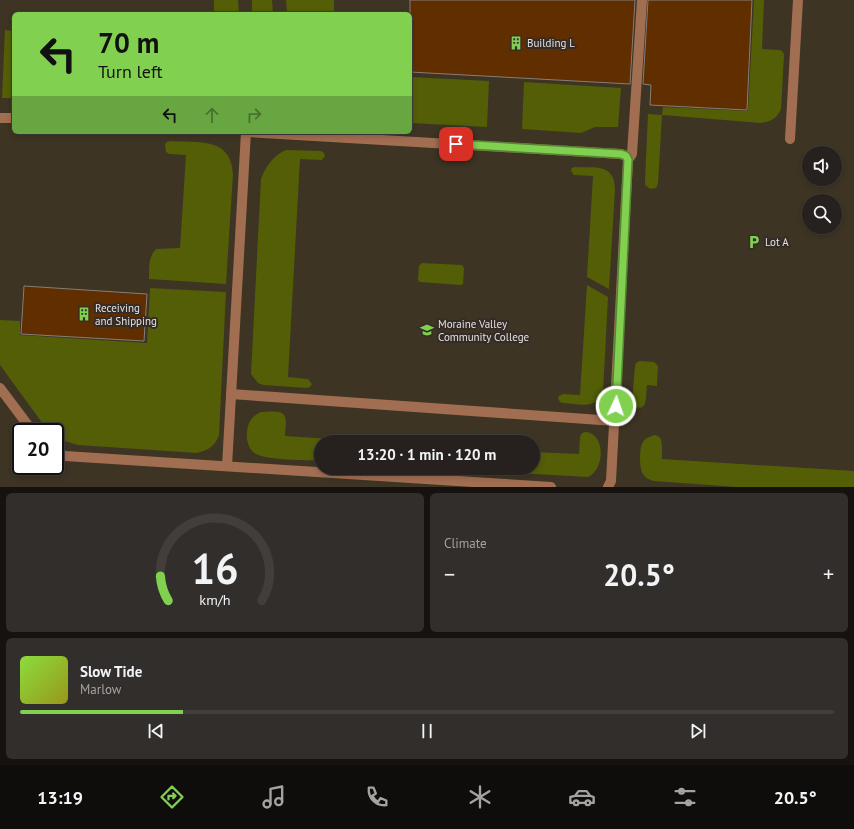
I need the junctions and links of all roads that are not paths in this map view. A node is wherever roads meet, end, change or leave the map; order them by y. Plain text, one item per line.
1 (642, 0) edge
2 (798, 0) edge
3 (0, 118) edge
4 (12, 118) edge
5 (247, 134) edge
6 (281, 134) edge
7 (790, 139) dead end
8 (628, 160) junction
9 (0, 388) edge
10 (231, 394) junction
11 (615, 420) junction
12 (26, 423) edge
13 (64, 456) edge
14 (227, 466) junction
15 (551, 487) edge
16 (608, 487) edge

1 - 8 street
2 - 7 street
3 - 4 street
5 - 10 street
6 - 8 street
8 - 11 street
9 - 12 street
10 - 11 street
10 - 14 street
11 - 16 street
13 - 14 street
14 - 15 street

